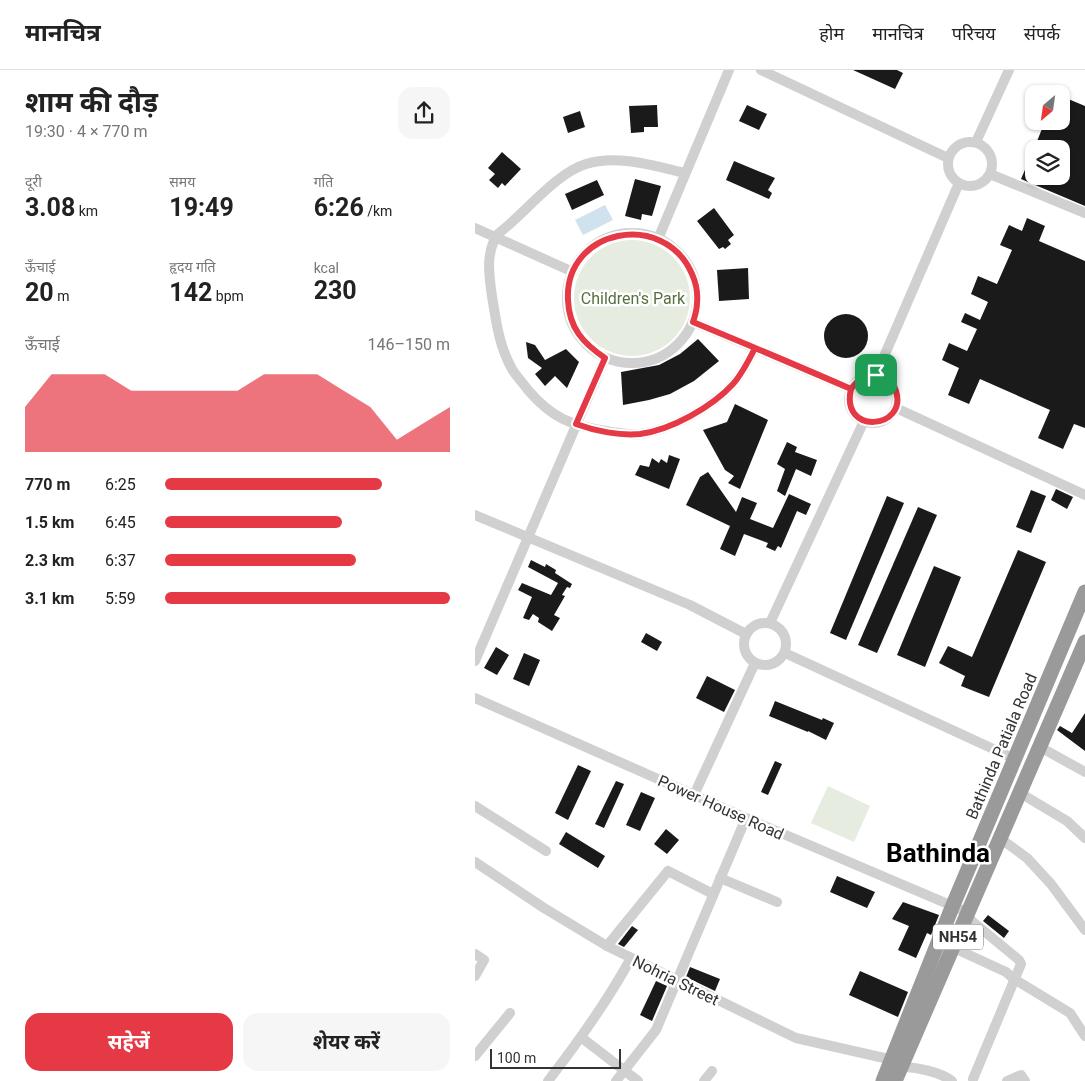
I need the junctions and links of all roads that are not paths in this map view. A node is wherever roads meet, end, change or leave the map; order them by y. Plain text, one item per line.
1 (729, 70) edge
2 (761, 70) edge
3 (1009, 70) edge
4 (976, 142) junction
5 (948, 158) junction
6 (685, 173) junction
7 (990, 174) junction
8 (959, 183) junction
9 (1085, 213) edge
10 (475, 228) edge
11 (496, 238) junction
12 (658, 238) junction
13 (573, 272) junction
14 (693, 322) junction
15 (755, 348) junction
16 (605, 358) junction
17 (876, 375) junction
18 (851, 389) junction
19 (895, 408) junction
20 (864, 420) junction
21 (576, 424) junction
22 (1085, 495) edge
23 (475, 515) edge
24 (527, 538) junction
25 (1085, 592) edge
26 (770, 623) junction
27 (746, 634) junction
28 (1085, 642) edge
29 (785, 653) junction
30 (475, 661) edge
31 (755, 664) junction
32 (475, 698) edge
33 (1040, 748) junction
34 (1015, 759) junction
35 (1085, 772) edge
36 (1020, 793) junction
37 (694, 795) junction
38 (475, 806) edge
39 (746, 818) junction
40 (1085, 838) edge
41 (1001, 839) junction
42 (546, 850) dead end
43 (475, 862) edge
44 (720, 878) junction
45 (713, 894) junction
46 (777, 902) dead end
47 (953, 905) junction
48 (968, 915) junction
49 (1085, 930) edge
50 (607, 946) junction
51 (954, 948) junction
52 (475, 954) edge
53 (631, 958) junction
54 (475, 976) edge
55 (1014, 979) junction
56 (676, 980) junction
57 (510, 1013) dead end
58 (1085, 1036) edge
59 (582, 1038) junction
60 (475, 1056) edge
61 (897, 1069) edge
62 (624, 1070) junction
63 (712, 1071) dead end
64 (972, 1080) edge
65 (548, 1081) edge
66 (616, 1081) edge
67 (638, 1081) edge
68 (704, 1081) edge
69 (883, 1081) edge
70 (953, 1081) edge
71 (1007, 1081) edge
72 (1025, 1081) edge

1 - 6 street
2 - 5 street
3 - 4 street
4 - 5 street
4 - 7 street
5 - 8 street
6 - 11 street
6 - 12 street
7 - 8 street
7 - 9 street
8 - 17 street
10 - 11 street
11 - 13 street
11 - 21 street
12 - 13 street
12 - 14 street
13 - 16 street
14 - 15 street
14 - 16 street
15 - 18 street
15 - 21 street
16 - 21 street
17 - 18 street
17 - 19 street
18 - 20 street
19 - 20 street
19 - 22 street
20 - 26 street
21 - 24 street
23 - 24 street
24 - 27 street
24 - 30 street
25 - 34 highway, Bathinda Patiala Road / NH54
26 - 27 street
26 - 29 street
27 - 31 street
28 - 33 highway, NH54
29 - 31 street
29 - 34 street
31 - 37 street
32 - 37 street, Power House Road
33 - 35 street
33 - 36 highway, NH54
34 - 47 highway, Bathinda Patiala Road / NH54
36 - 40 street
36 - 41 highway, NH54
37 - 39 street, Power House Road
38 - 42 street
39 - 44 street
39 - 47 street, Power House Road
41 - 48 highway, NH54
41 - 49 street
43 - 50 street, Nohria Street
44 - 45 street
44 - 46 street
45 - 50 street
45 - 56 street
47 - 48 street, Power House Road
47 - 61 highway, Bathinda Patiala Road / NH54
48 - 51 highway, NH54
48 - 55 street, Power House Road
50 - 53 street, Nohria Street
51 - 55 street
51 - 61 highway, NH54
52 - 54 street
53 - 56 street, Nohria Street
53 - 59 street
55 - 58 street
55 - 64 street
56 - 61 street, Nohria Street
56 - 62 street
57 - 60 street
59 - 62 street
59 - 65 street
61 - 69 highway, Bathinda Patiala Road / NH54
61 - 70 street, Nohria Street
62 - 66 street
62 - 67 street
63 - 68 street
71 - 72 street

